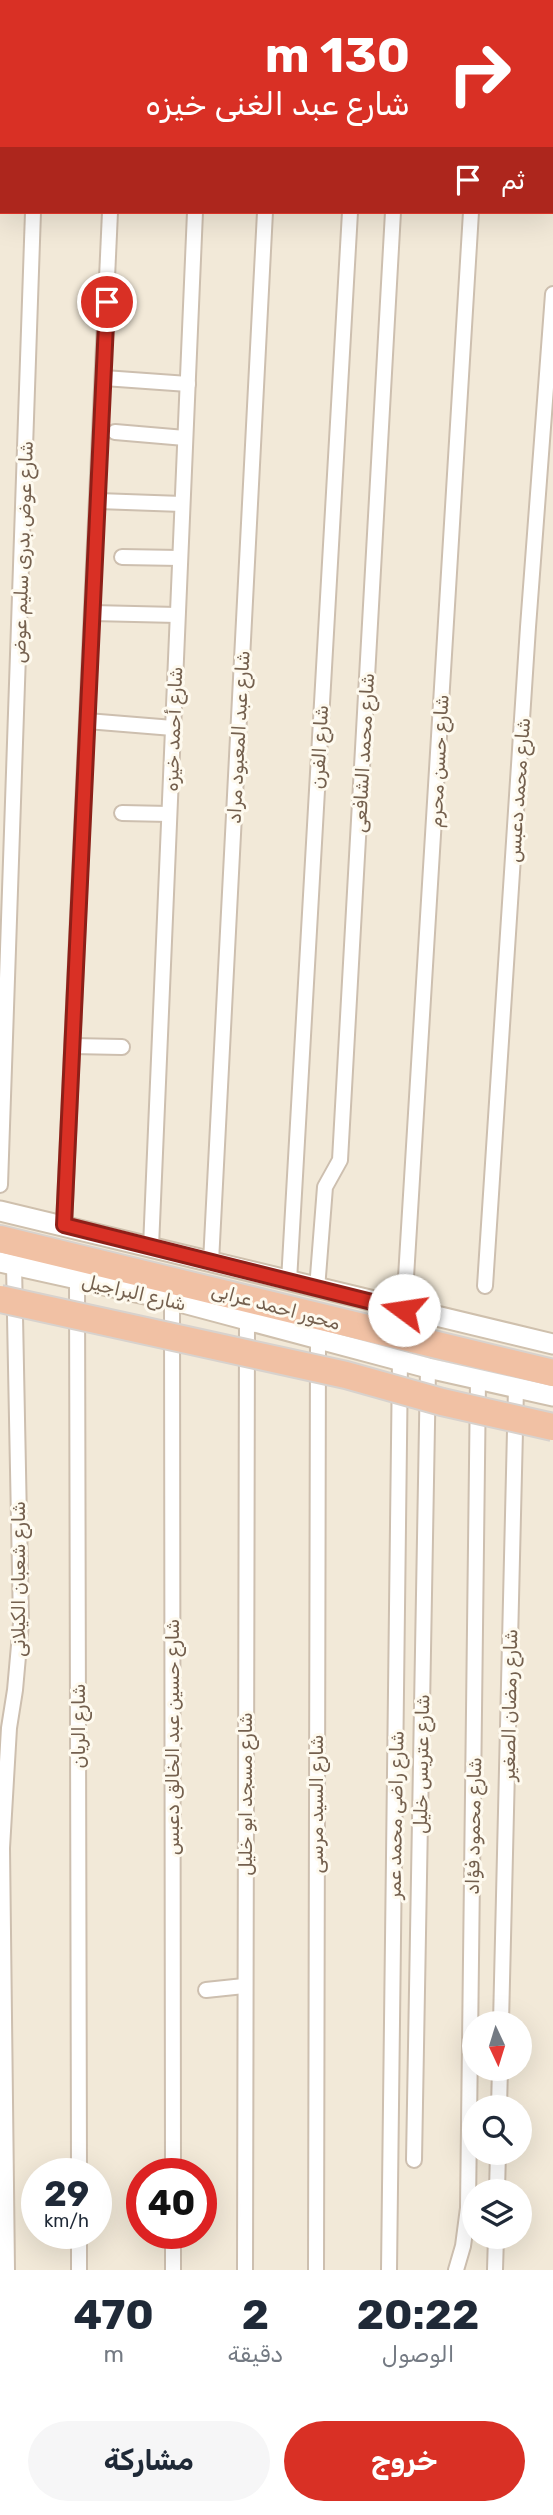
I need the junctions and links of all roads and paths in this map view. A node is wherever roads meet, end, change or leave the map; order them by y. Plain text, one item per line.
1 (33, 214) edge
2 (110, 214) edge
3 (195, 214) edge
4 (265, 214) edge
5 (350, 214) edge
6 (393, 214) edge
7 (471, 214) edge
8 (553, 294) edge
9 (104, 378) junction
10 (188, 384) junction
11 (115, 432) dead end
12 (185, 438) junction
13 (98, 501) junction
14 (183, 504) junction
15 (122, 557) dead end
16 (180, 558) junction
17 (92, 613) junction
18 (177, 615) junction
19 (87, 721) junction
20 (173, 728) junction
21 (122, 813) dead end
22 (169, 814) junction
23 (72, 1046) junction
24 (122, 1047) dead end
25 (0, 1185) edge
26 (0, 1211) edge
27 (64, 1225) junction
28 (0, 1239) edge
29 (151, 1247) junction
30 (211, 1262) junction
31 (7, 1263) edge
32 (77, 1279) junction
33 (289, 1281) junction
34 (485, 1286) dead end
35 (317, 1289) junction
36 (0, 1299) edge
37 (172, 1300) junction
38 (404, 1310) junction
39 (247, 1318) junction
40 (318, 1338) junction
41 (553, 1344) edge
42 (400, 1360) junction
43 (428, 1368) junction
44 (553, 1373) edge
45 (478, 1380) junction
46 (516, 1388) junction
47 (553, 1396) edge
48 (553, 1427) edge
49 (244, 1986) junction
50 (206, 1990) dead end
51 (501, 2011) edge
52 (79, 2158) edge
53 (173, 2158) edge
54 (414, 2160) dead end
55 (79, 2249) edge
56 (173, 2249) edge
57 (496, 2249) edge
58 (7, 2270) edge
59 (79, 2270) edge
60 (173, 2270) edge
61 (245, 2270) edge
62 (316, 2270) edge
63 (389, 2270) edge
64 (456, 2270) edge
65 (495, 2270) edge

1 - 25 street, شارع عوض بدرى سليم عوض
2 - 9 street
3 - 10 street, شارع أحمد خيزه
4 - 30 street, شارع عبد المعبود مراد
5 - 33 street, شارع الفرن
6 - 35 street, شارع محمد الشافعى
7 - 38 street, شارع حسن محرم
8 - 34 street, شارع محمد دعبس
9 - 10 street
9 - 13 street
10 - 12 street, شارع أحمد خيزه
11 - 12 street
12 - 14 street, شارع أحمد خيزه
13 - 14 street
13 - 17 street
14 - 16 street, شارع أحمد خيزه
15 - 16 street
16 - 18 street, شارع أحمد خيزه
17 - 18 street
17 - 19 street
18 - 20 street, شارع أحمد خيزه
19 - 20 street
19 - 23 street
20 - 22 street, شارع أحمد خيزه
21 - 22 street
22 - 29 street, شارع أحمد خيزه
23 - 24 street
23 - 27 street
26 - 27 street
27 - 29 street
28 - 44 highway, محور احمد عرابى
29 - 30 street
30 - 33 street
31 - 32 street, شارع البراجيل
31 - 58 street, شارع شعبان الكيلانى
32 - 37 street, شارع البراجيل
32 - 52 street, شارع الريان
33 - 35 street
35 - 38 street
36 - 48 highway, bridge
37 - 39 street, شارع البراجيل
37 - 53 street, شارع حسين عبد الخالق دعبس
38 - 41 street
39 - 40 street, شارع البراجيل
39 - 49 street, شارع مسجد ابو خليل
40 - 42 street, شارع البراجيل
40 - 62 street, شارع السيد مرسى
42 - 43 street, شارع البراجيل
42 - 63 street, شارع راضى محمد عمر
43 - 45 street, شارع البراجيل
43 - 54 street, شارع عتريس خليل
45 - 46 street, شارع البراجيل
45 - 64 street, شارع محمود فؤاد
46 - 47 street, شارع البراجيل
46 - 51 street, شارع رمضان الصغير
49 - 50 street
49 - 61 street, شارع مسجد ابو خليل
55 - 59 street
56 - 60 street
57 - 65 street

